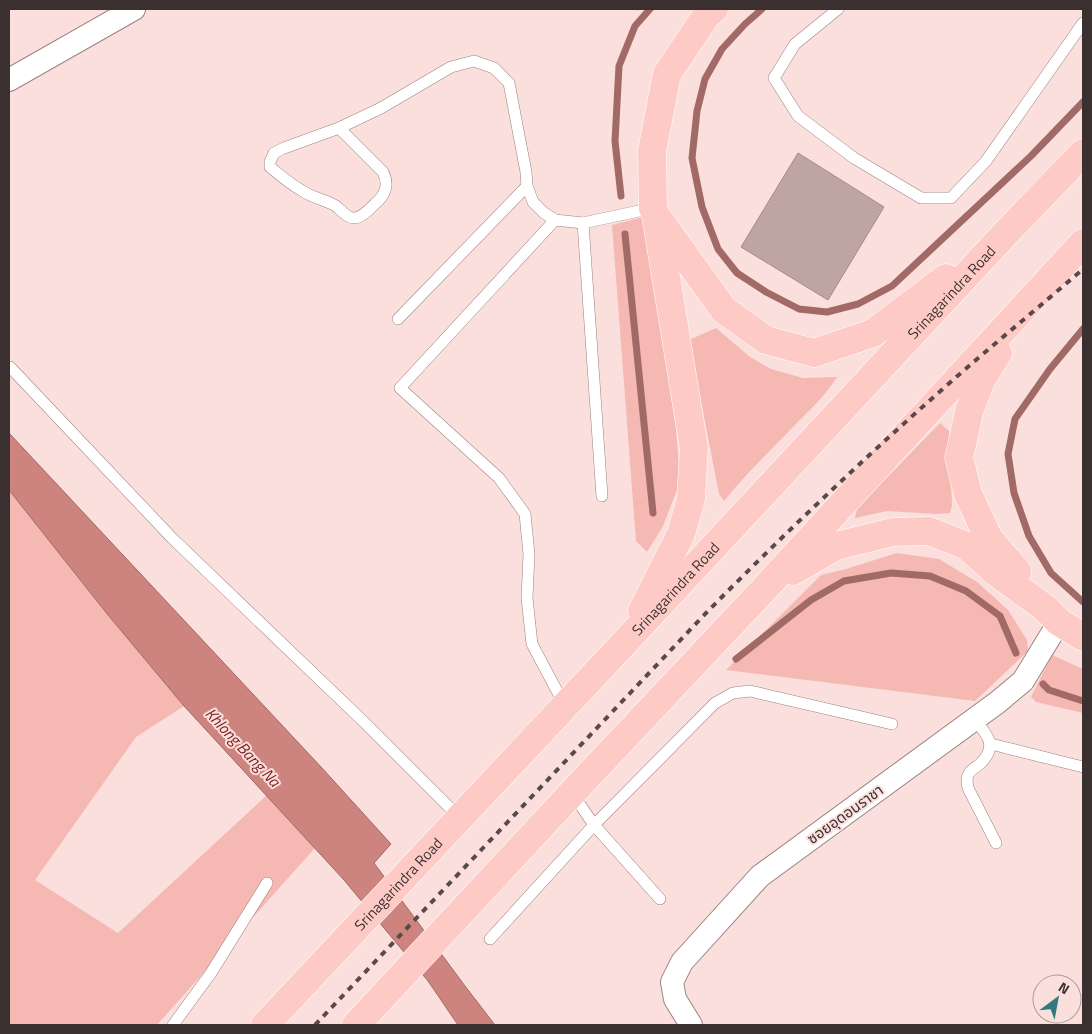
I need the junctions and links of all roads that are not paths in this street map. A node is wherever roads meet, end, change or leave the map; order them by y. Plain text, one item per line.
1 (134, 9) edge
2 (714, 9) edge
3 (838, 9) edge
4 (1083, 23) edge
5 (9, 80) edge
6 (339, 128) junction
7 (1083, 153) edge
8 (527, 186) junction
9 (654, 212) junction
10 (556, 220) junction
11 (583, 224) junction
12 (1004, 235) junction
13 (1083, 243) edge
14 (1030, 301) junction
15 (398, 319) dead end
16 (10, 367) dead end
17 (602, 496) dead end
18 (767, 586) junction
19 (1052, 615) junction
20 (1083, 636) edge
21 (627, 640) junction
22 (565, 706) junction
23 (975, 720) junction
24 (892, 724) dead end
25 (991, 744) junction
26 (1083, 767) edge
27 (572, 793) junction
28 (460, 818) junction
29 (594, 825) junction
30 (996, 843) dead end
31 (267, 883) dead end
32 (660, 899) dead end
33 (490, 939) dead end
34 (173, 1025) edge
35 (265, 1025) edge
36 (356, 1025) edge
37 (691, 1025) edge

1 - 5 street
2 - 9 main road
3 - 4 lane
6 - 6 lane
6 - 8 lane
7 - 12 main road, Srinagarindra Road
8 - 10 lane
8 - 15 lane
9 - 11 lane
9 - 12 main road
9 - 21 main road
10 - 11 lane
10 - 22 lane
11 - 17 lane
12 - 21 main road, Srinagarindra Road
13 - 14 main road
14 - 18 main road
14 - 19 main road
16 - 28 lane
18 - 19 main road
18 - 27 main road
19 - 20 main road
19 - 23 street, ซอยอุดอนราชา
21 - 22 main road, Srinagarindra Road
22 - 28 main road, Srinagarindra Road
23 - 25 lane
23 - 37 street, ซอยอุดอนราชา
24 - 29 lane
25 - 26 lane
25 - 30 lane
27 - 29 lane
27 - 36 main road
28 - 35 main road, Srinagarindra Road
29 - 32 lane
29 - 33 lane
31 - 34 lane

